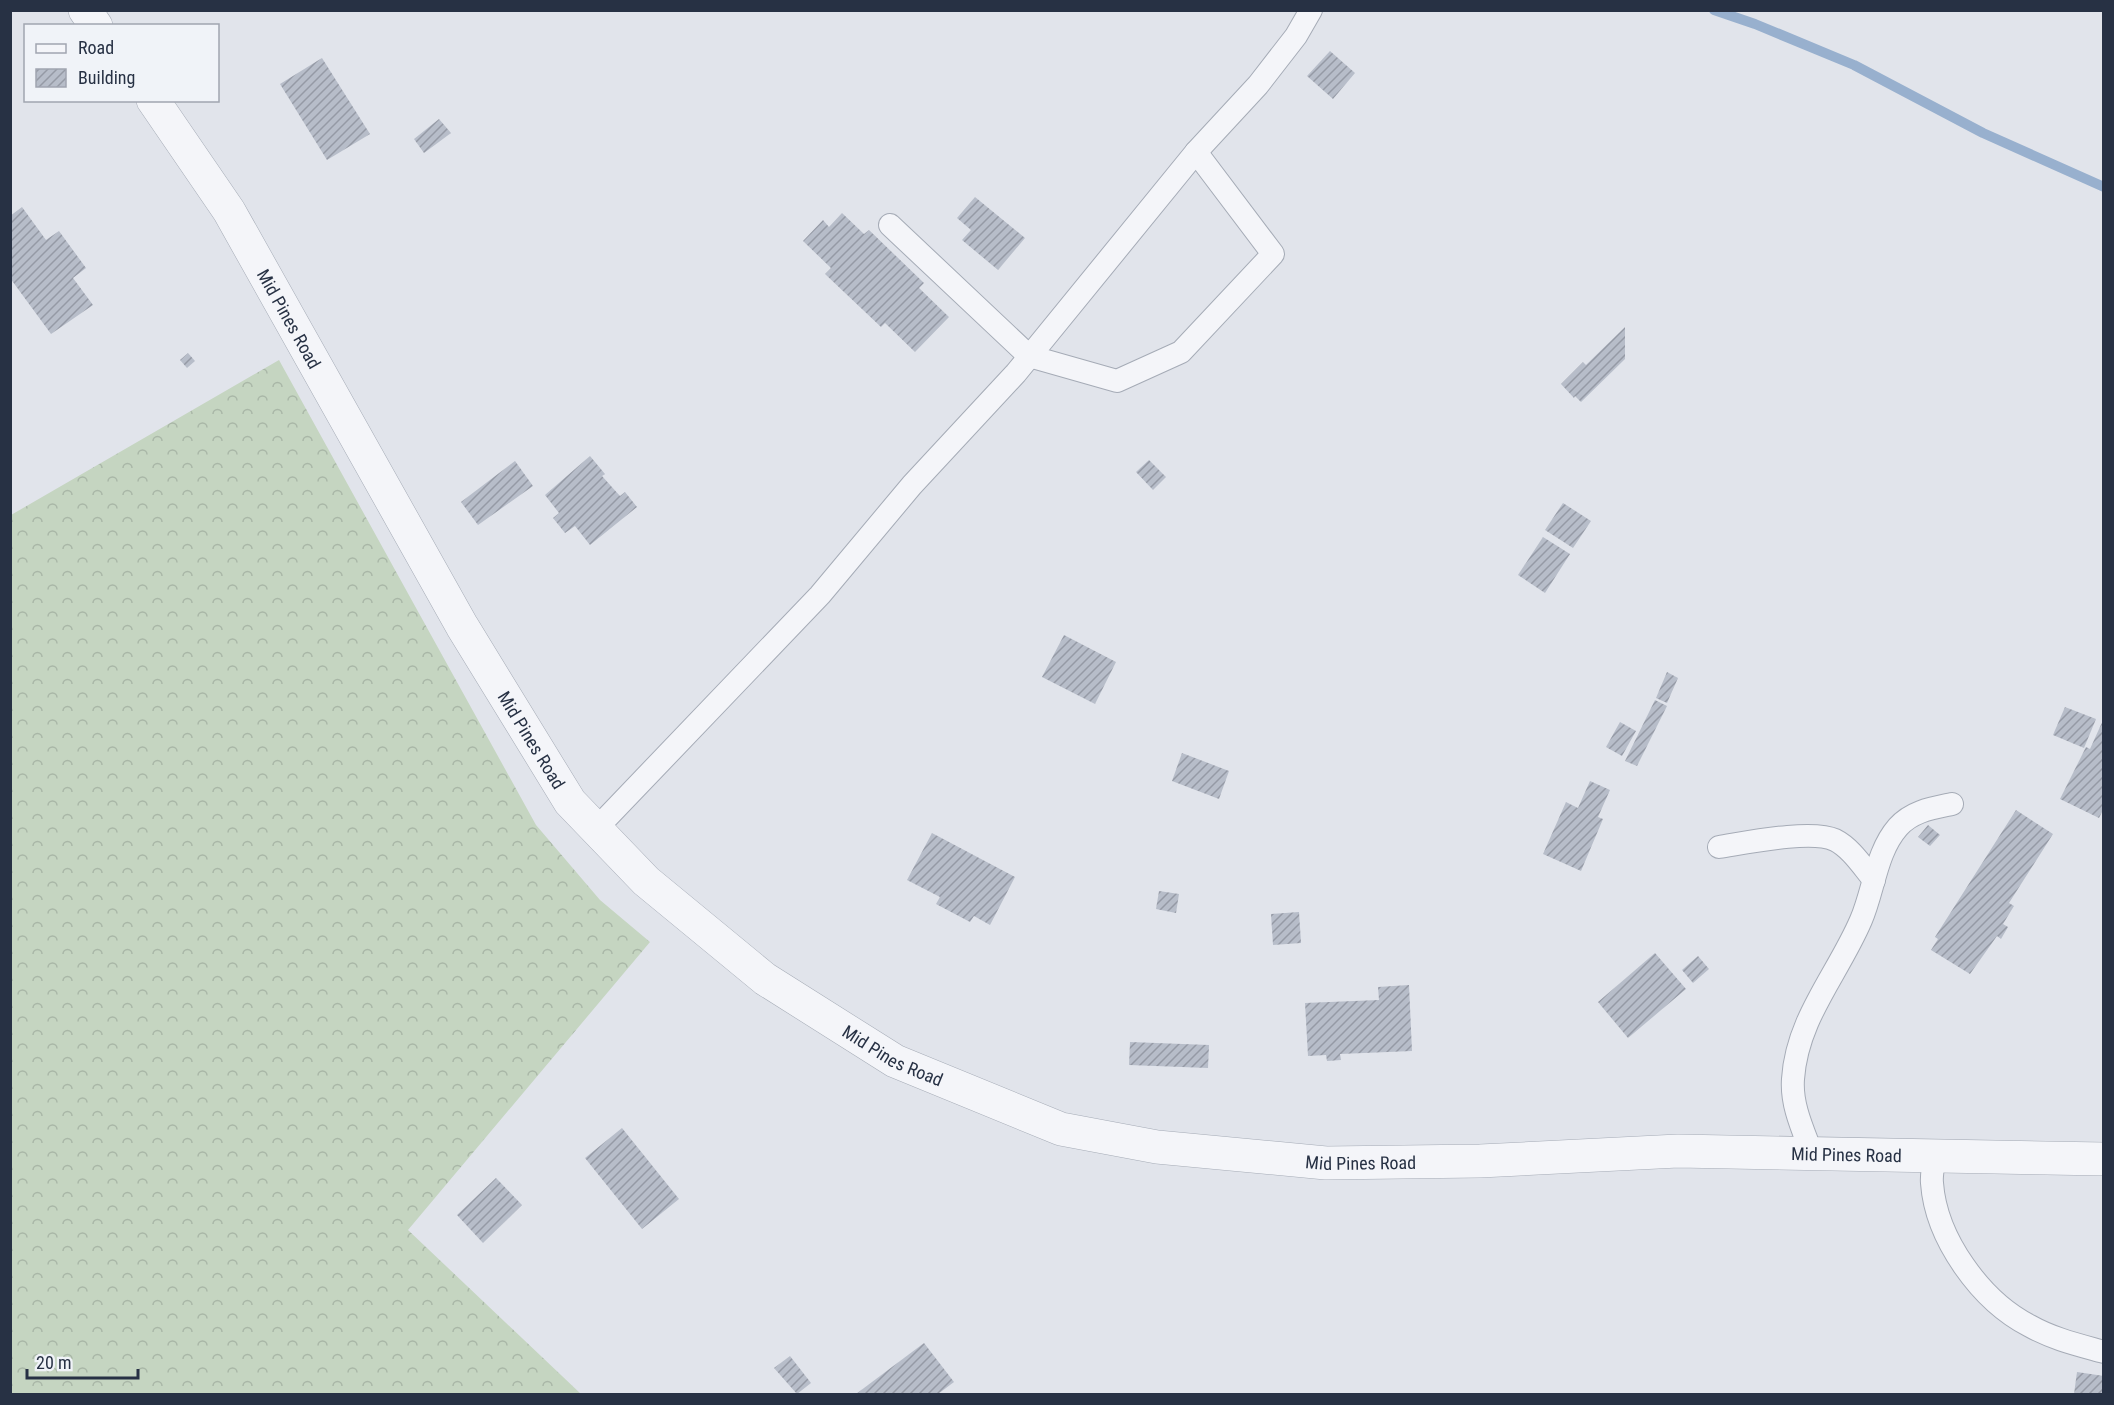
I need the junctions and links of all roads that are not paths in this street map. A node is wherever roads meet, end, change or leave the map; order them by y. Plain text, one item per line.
1 (85, 10) edge
2 (1311, 10) edge
3 (95, 24) edge
4 (154, 102) edge
5 (1196, 152) junction
6 (890, 225) dead end
7 (1029, 356) junction
8 (1952, 804) dead end
9 (596, 829) junction
10 (1719, 847) dead end
11 (1874, 880) junction
12 (1812, 1154) junction
13 (1934, 1156) junction
14 (2103, 1159) edge
15 (2103, 1352) edge

1 - 3 street
2 - 5 lane
4 - 9 street, Mid Pines Road
5 - 7 lane
5 - 7 lane
6 - 7 lane
7 - 9 lane
8 - 11 lane
9 - 12 street, Mid Pines Road
10 - 11 lane
11 - 12 lane
12 - 13 street, Mid Pines Road
13 - 14 street, Mid Pines Road
13 - 15 lane

